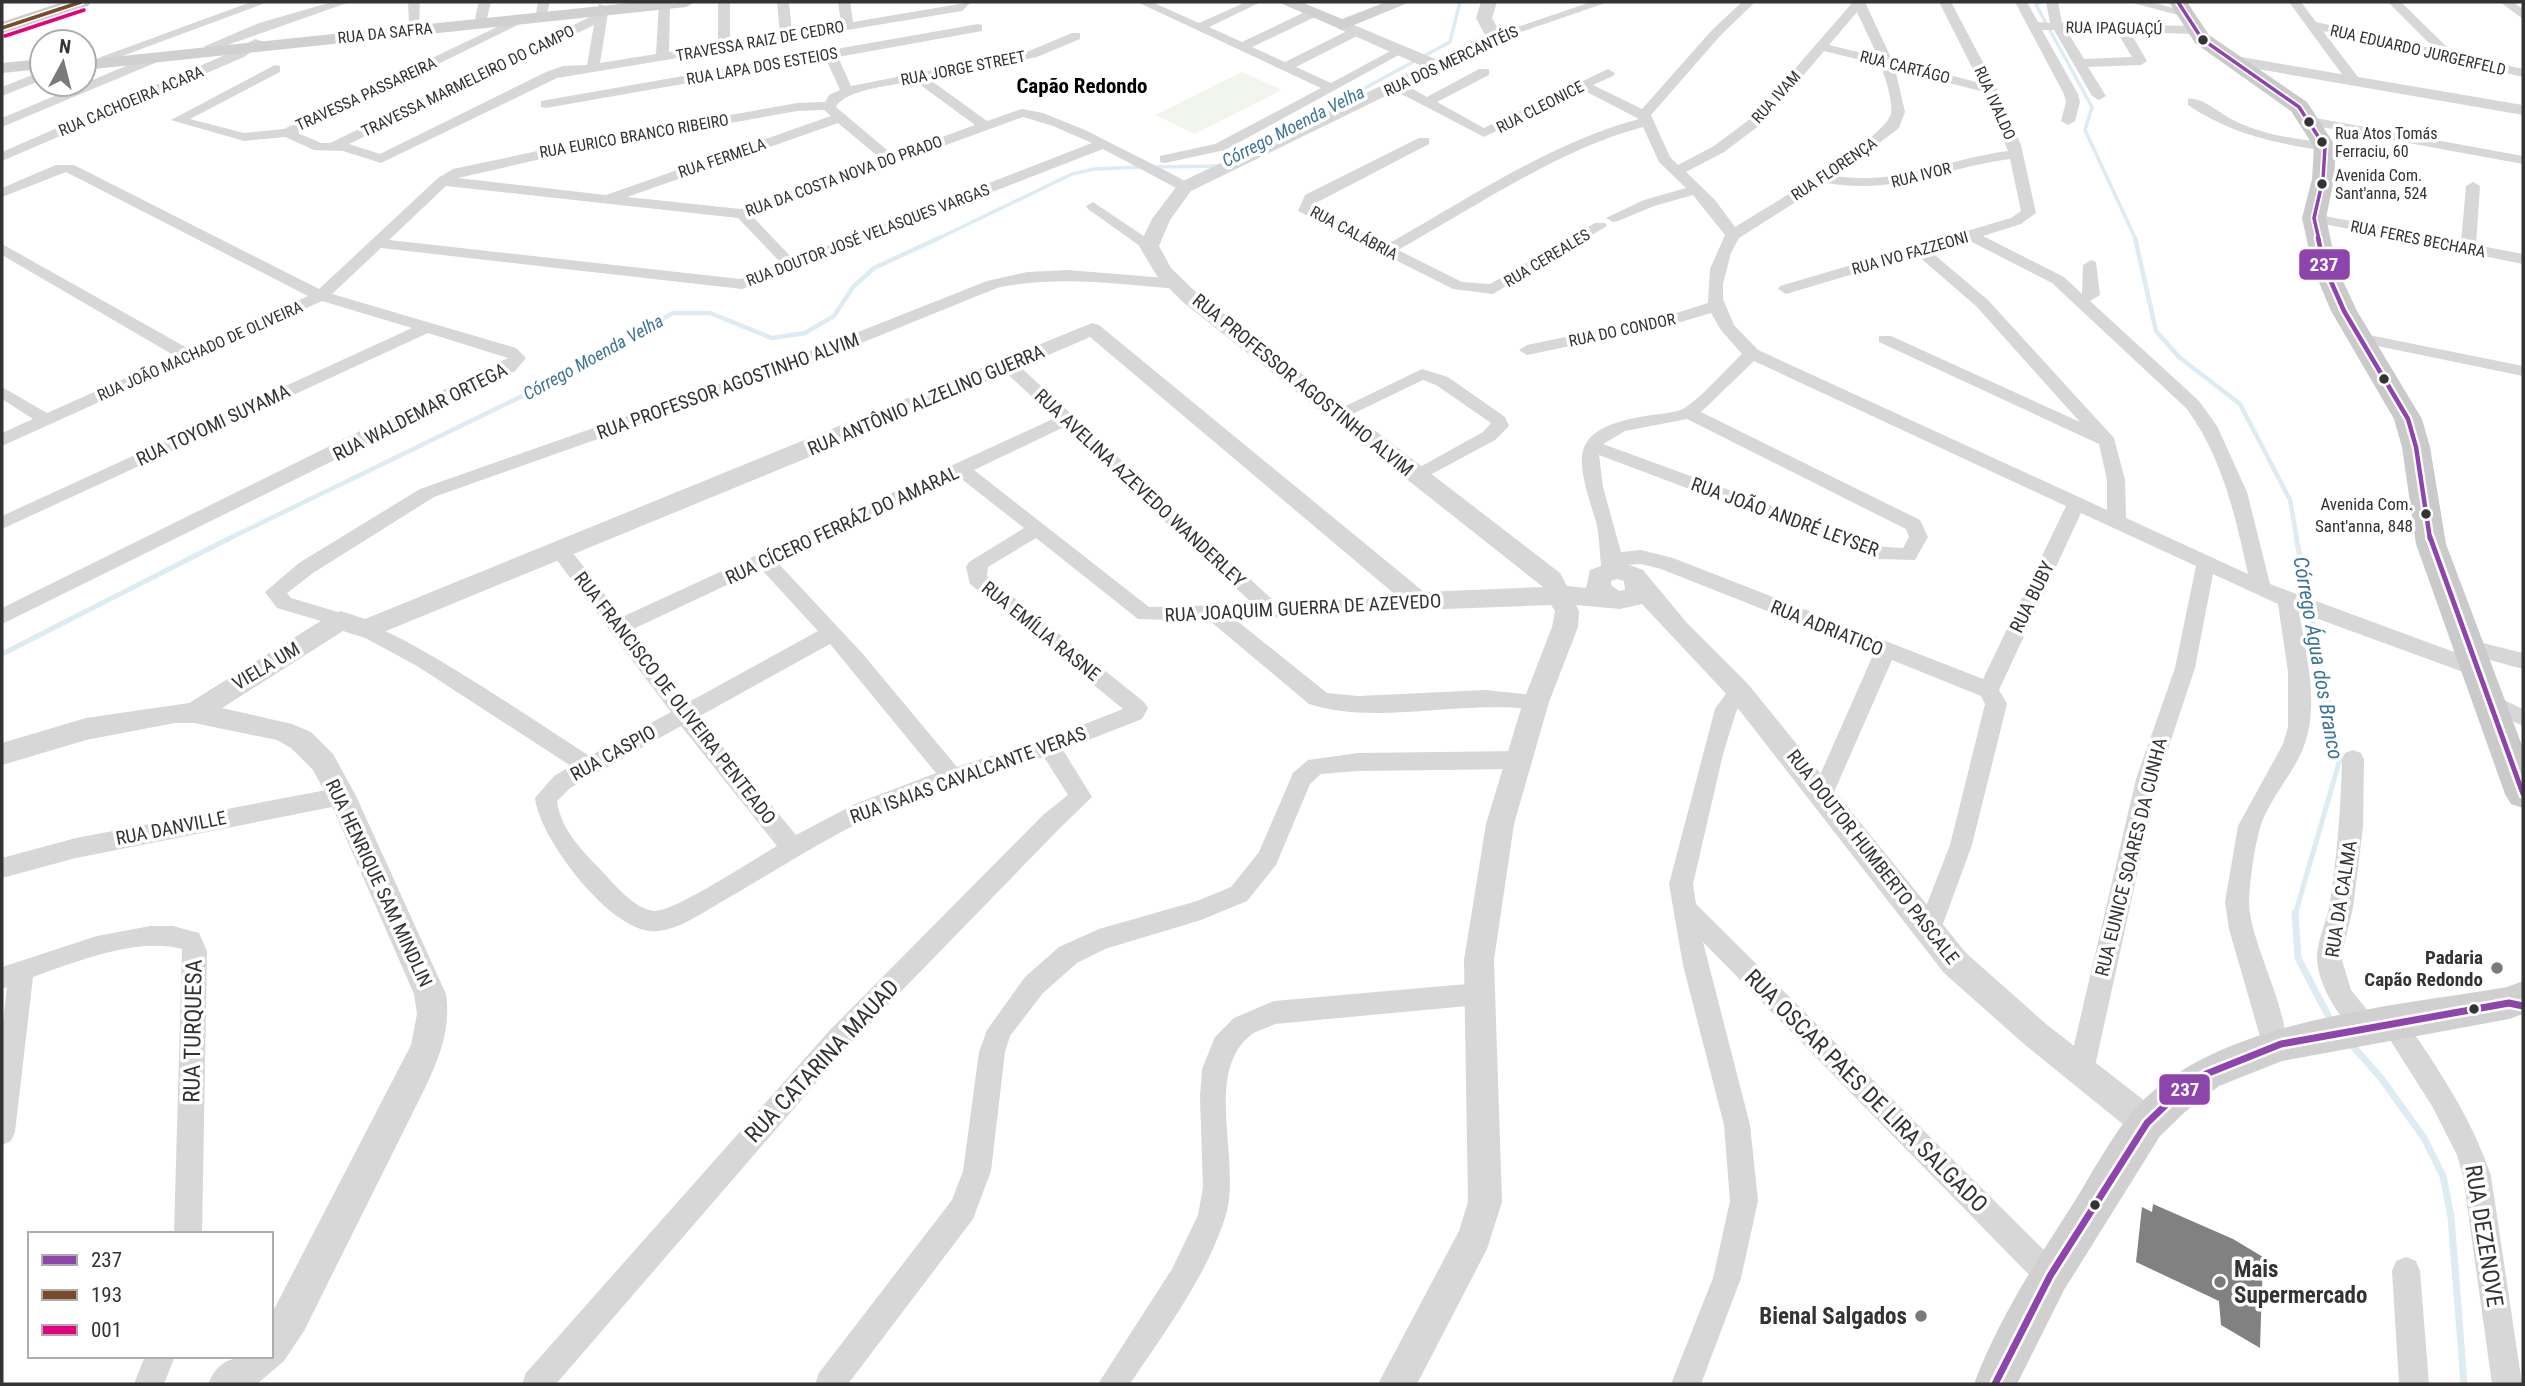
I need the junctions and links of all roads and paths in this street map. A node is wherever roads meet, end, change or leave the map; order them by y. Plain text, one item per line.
1 (81, 2) edge
2 (344, 2) edge
3 (414, 2) edge
4 (643, 2) edge
5 (687, 2) edge
6 (724, 2) edge
7 (783, 2) edge
8 (844, 2) edge
9 (904, 2) edge
10 (965, 2) edge
11 (1143, 2) edge
12 (1171, 2) edge
13 (1255, 2) edge
14 (1287, 2) edge
15 (1384, 2) edge
16 (1401, 2) edge
17 (1489, 2) edge
18 (1602, 2) edge
19 (1749, 2) edge
20 (1945, 2) edge
21 (2021, 2) edge
22 (2050, 2) edge
23 (2135, 2) edge
24 (2295, 2) edge
25 (2394, 2) edge
26 (2506, 2) edge
27 (254, 3) edge
28 (1859, 3) edge
29 (664, 4) junction
30 (543, 7) edge
31 (1308, 7) edge
32 (2180, 7) edge
33 (603, 8) edge
34 (1156, 8) junction
35 (483, 10) edge
36 (2523, 15) edge
37 (908, 16) junction
38 (524, 19) junction
39 (415, 24) junction
40 (1345, 24) junction
41 (2313, 25) junction
42 (848, 26) junction
43 (1199, 27) junction
44 (2037, 27) junction
45 (2057, 27) junction
46 (978, 28) dead end
47 (2121, 28) junction
48 (2, 29) edge
49 (2194, 30) junction
50 (786, 36) junction
51 (1076, 37) dead end
52 (1494, 37) junction
53 (256, 44) junction
54 (1820, 46) junction
55 (209, 47) junction
56 (724, 47) junction
57 (1242, 47) junction
58 (1406, 50) junction
59 (596, 54) junction
60 (830, 54) junction
61 (156, 57) junction
62 (104, 58) junction
63 (662, 58) junction
64 (2450, 58) junction
65 (98, 59) edge
66 (98, 61) edge
67 (2235, 61) junction
68 (1438, 62) junction
69 (1887, 63) junction
70 (2081, 63) junction
71 (1285, 67) junction
72 (28, 68) edge
73 (275, 69) dead end
74 (593, 69) junction
75 (2, 71) edge
76 (1484, 72) dead end
77 (1608, 73) dead end
78 (2523, 73) edge
79 (551, 75) junction
80 (918, 77) junction
81 (28, 81) edge
82 (2354, 81) junction
83 (1583, 85) junction
84 (1397, 86) junction
85 (1332, 88) junction
86 (1990, 89) junction
87 (847, 91) junction
88 (2, 92) edge
89 (2099, 96) dead end
90 (1428, 102) junction
91 (2193, 102) dead end
92 (546, 104) dead end
93 (829, 106) junction
94 (2523, 110) edge
95 (839, 118) junction
96 (1644, 119) junction
97 (2068, 121) dead end
98 (2310, 121) junction
99 (2, 123) edge
100 (984, 125) junction
101 (287, 133) junction
102 (1424, 141) dead end
103 (1102, 144) junction
104 (334, 146) junction
105 (2325, 147) junction
106 (2016, 154) junction
107 (2, 157) edge
108 (1165, 159) dead end
109 (2523, 159) edge
110 (890, 160) junction
111 (1676, 172) junction
112 (1824, 178) junction
113 (443, 181) junction
114 (1179, 183) junction
115 (2473, 186) dead end
116 (1696, 190) junction
117 (2, 193) edge
118 (605, 200) junction
119 (1093, 206) dead end
120 (2030, 210) joint
121 (742, 214) junction
122 (2314, 218) junction
123 (1733, 235) junction
124 (1970, 235) junction
125 (377, 243) junction
126 (1149, 246) junction
127 (2, 248) edge
128 (2468, 250) junction
129 (1386, 251) junction
130 (1921, 251) junction
131 (2523, 259) edge
132 (791, 265) junction
133 (2091, 265) dead end
134 (1178, 284) junction
135 (1493, 289) joint
136 (1786, 289) dead end
137 (321, 296) junction
138 (2080, 300) junction
139 (1715, 306) junction
140 (426, 328) junction
141 (2359, 338) junction
142 (1885, 339) dead end
143 (1527, 350) dead end
144 (1752, 354) junction
145 (188, 356) junction
146 (1009, 366) junction
147 (2523, 371) edge
148 (2, 392) edge
149 (1689, 413) junction
150 (1336, 415) junction
151 (45, 419) junction
152 (1065, 420) junction
153 (2, 440) edge
154 (2108, 442) junction
155 (1592, 446) junction
156 (961, 469) junction
157 (1417, 476) junction
158 (2077, 505) junction
159 (2117, 522) junction
160 (2, 523) edge
161 (1035, 530) junction
162 (560, 550) junction
163 (765, 561) junction
164 (2206, 562) junction
165 (1622, 578) junction
166 (2261, 587) junction
167 (1564, 595) junction
168 (2288, 600) junction
169 (1419, 601) junction
170 (1271, 610) junction
171 (1215, 614) junction
172 (2, 617) edge
173 (353, 624) junction
174 (619, 627) junction
175 (832, 633) junction
176 (1885, 652) junction
177 (2472, 658) junction
178 (2523, 661) edge
179 (1988, 690) junction
180 (1739, 691) junction
181 (2489, 701) junction
182 (1536, 702) junction
183 (1137, 708) joint
184 (194, 713) junction
185 (684, 713) junction
186 (2523, 718) edge
187 (1049, 747) junction
188 (2, 754) edge
189 (2353, 759) dead end
190 (1518, 760) junction
191 (589, 767) junction
192 (953, 778) junction
193 (1823, 793) junction
194 (2523, 794) edge
195 (342, 796) junction
196 (791, 846) junction
197 (2, 867) edge
198 (1682, 906) junction
199 (650, 922) joint
200 (1928, 932) junction
201 (12, 974) edge
202 (1478, 994) junction
203 (2518, 1002) edge
204 (2373, 1027) junction
205 (2277, 1045) junction
206 (2081, 1071) junction
207 (2147, 1123) junction
208 (2, 1132) edge
209 (188, 1232) edge
210 (2406, 1271) dead end
211 (2050, 1276) junction
212 (273, 1345) edge
213 (159, 1358) edge
214 (260, 1358) edge
215 (149, 1384) edge
216 (228, 1384) edge
217 (537, 1384) edge
218 (830, 1384) edge
219 (1113, 1384) edge
220 (1397, 1384) edge
221 (1686, 1384) edge
222 (1995, 1384) edge
223 (2414, 1384) edge
224 (2507, 1384) edge

1 - 48 main road
2 - 55 street
3 - 39 street
4 - 33 main road, RUA DA SAFRA
5 - 29 main road, RUA DA SAFRA
6 - 56 street
7 - 50 street
8 - 42 street
9 - 37 street
10 - 37 street, TRAVESSA RAIZ DE CEDRO
11 - 34 street
12 - 34 street
13 - 43 street
14 - 31 main road
15 - 40 main road
16 - 40 main road
17 - 52 street
18 - 52 street, RUA DOS MERCANTÉIS
19 - 96 street
20 - 86 street, RUA IVALDO
21 - 44 street
22 - 45 street
23 - 32 street
24 - 41 street
25 - 64 street
26 - 36 street
27 - 62 street
28 - 54 street, RUA IVAM
28 - 69 street, RUA FLORENÇA
29 - 33 main road, RUA DA SAFRA
29 - 63 street
30 - 33 main road, RUA DA SAFRA
30 - 35 main road, RUA DA SAFRA
31 - 40 main road
31 - 57 street
32 - 49 main road
33 - 38 main road, RUA DA SAFRA
33 - 59 street
33 - 104 street, TRAVESSA MARMELEIRO DO CAMPO
34 - 43 street
35 - 39 main road, RUA DA SAFRA
37 - 42 street, TRAVESSA RAIZ DE CEDRO
38 - 53 main road, RUA DA SAFRA
38 - 101 street, TRAVESSA PASSAREIRA
39 - 53 main road, RUA DA SAFRA
40 - 58 street
40 - 71 street
41 - 64 street, RUA EDUARDO JURGERFELD
41 - 82 street
42 - 50 street, TRAVESSA RAIZ DE CEDRO
43 - 57 street
44 - 45 street, RUA IPAGUAÇÚ
44 - 97 street
45 - 47 street, RUA IPAGUAÇÚ
45 - 70 street
46 - 60 street, RUA LAPA DOS ESTEIOS
47 - 49 street, RUA IPAGUAÇÚ
47 - 70 street
49 - 67 main road
50 - 56 street, TRAVESSA RAIZ DE CEDRO
51 - 80 street, RUA JORGE STREET
52 - 68 street, RUA DOS MERCANTÉIS
53 - 55 main road, RUA DA SAFRA
53 - 61 main road, RUA DA SAFRA
53 - 107 street, RUA CACHOEIRA ACARA
54 - 69 street, RUA CARTÁGO
54 - 111 street, RUA IVAM
55 - 62 main road, RUA DA SAFRA
56 - 63 street, TRAVESSA RAIZ DE CEDRO
57 - 71 street
58 - 68 street
58 - 85 street
59 - 74 street
59 - 79 street, TRAVESSA PASSAREIRA
60 - 87 street
60 - 92 street, RUA LAPA DOS ESTEIOS
61 - 66 main road, RUA DA SAFRA
61 - 99 street
62 - 65 main road, RUA DA SAFRA
63 - 74 street, TRAVESSA RAIZ DE CEDRO
64 - 78 street, RUA EDUARDO JURGERFELD
67 - 82 street
67 - 98 main road
68 - 84 street, RUA DOS MERCANTÉIS
69 - 86 street, RUA CARTÁGO
69 - 112 street, RUA FLORENÇA
70 - 89 street
71 - 85 street
72 - 75 main road
73 - 101 street
74 - 79 street, TRAVESSA RAIZ DE CEDRO
76 - 90 street
77 - 83 street, RUA CLEONICE
79 - 104 street, TRAVESSA PASSAREIRA
80 - 87 street, RUA JORGE STREET
80 - 100 street
81 - 88 street
82 - 94 street
83 - 90 street, RUA CLEONICE
83 - 96 street
84 - 90 street, RUA CLEONICE
84 - 114 street, RUA DOS MERCANTÉIS
85 - 108 street
86 - 106 street, RUA IVALDO
87 - 93 street
91 - 105 street
93 - 95 street
93 - 113 street, RUA EURICO BRANCO RIBEIRO
95 - 110 street
95 - 118 street, RUA FERMELA
96 - 111 street
96 - 129 street
98 - 105 main road
98 - 109 street
100 - 103 street, RUA DA COSTA NOVA DO PRADO
100 - 110 street, RUA DA COSTA NOVA DO PRADO
101 - 104 street, TRAVESSA PASSAREIRA
102 - 129 street, RUA CALÁBRIA
103 - 114 street, RUA DA COSTA NOVA DO PRADO
103 - 132 street, RUA DOUTOR JOSÉ VELASQUES VARGAS
105 - 122 main road
106 - 112 street, RUA IVOR
106 - 120 street, RUA IVALDO
110 - 121 street, RUA DA COSTA NOVA DO PRADO
111 - 116 street
112 - 123 street, RUA FLORENÇA
113 - 118 street, RUA DA COSTA NOVA DO PRADO
113 - 125 street, RUA JOÃO MACHADO DE OLIVEIRA
114 - 126 street, RUA DOS MERCANTÉIS
115 - 128 street
116 - 123 street
116 - 135 street, RUA CEREALES
117 - 137 street, RUA WALDEMAR ORTEGA
118 - 121 street, RUA DA COSTA NOVA DO PRADO
119 - 126 street
120 - 124 street, RUA IVO FAZZEONI
121 - 132 street
122 - 128 street, RUA FERES BECHARA
122 - 141 main road
123 - 139 street
124 - 130 street, RUA IVO FAZZEONI
124 - 138 street
125 - 132 street, RUA DOUTOR JOSÉ VELASQUES VARGAS
125 - 137 street, RUA JOÃO MACHADO DE OLIVEIRA
126 - 134 street
127 - 145 street
128 - 131 street, RUA FERES BECHARA
129 - 135 street, RUA CALÁBRIA
130 - 136 street, RUA IVO FAZZEONI
130 - 154 street
133 - 138 street
134 - 150 street, RUA PROFESSOR AGOSTINHO ALVIM
134 - 173 street, RUA PROFESSOR AGOSTINHO ALVIM
137 - 140 street, RUA WALDEMAR ORTEGA
137 - 145 street, RUA JOÃO MACHADO DE OLIVEIRA
138 - 166 street
139 - 143 street, RUA DO CONDOR
139 - 144 street
140 - 160 street, RUA TOYOMI SUYAMA
140 - 172 street, RUA WALDEMAR ORTEGA
141 - 147 street
141 - 177 main road
142 - 154 street
144 - 149 street
144 - 158 street
145 - 151 street, RUA JOÃO MACHADO DE OLIVEIRA
146 - 152 street, RUA AVELINA AZEVEDO WANDERLEY
146 - 162 street, RUA ANTÔNIO ALZELINO GUERRA
146 - 169 street, RUA ANTÔNIO ALZELINO GUERRA
148 - 151 street
149 - 155 street
149 - 155 street, RUA JOÃO ANDRÉ LEYSER
150 - 157 street, RUA PROFESSOR AGOSTINHO ALVIM
150 - 157 street
151 - 153 street, RUA JOÃO MACHADO DE OLIVEIRA
152 - 156 street, RUA CÍCERO FERRÁZ DO AMARAL
152 - 170 street, RUA AVELINA AZEVEDO WANDERLEY
154 - 159 street
155 - 165 street
156 - 161 street, RUA JOAQUIM GUERRA DE AZEVEDO
156 - 163 street, RUA CÍCERO FERRÁZ DO AMARAL
157 - 167 street, RUA PROFESSOR AGOSTINHO ALVIM
158 - 159 street
158 - 179 street, RUA BUBY
159 - 164 street
161 - 171 street, RUA JOAQUIM GUERRA DE AZEVEDO
161 - 183 street, RUA EMÍLIA RASNE
162 - 173 street, RUA ANTÔNIO ALZELINO GUERRA
162 - 174 street, RUA FRANCISCO DE OLIVEIRA PENTEADO
163 - 174 street, RUA CÍCERO FERRÁZ DO AMARAL
163 - 175 street
164 - 166 street
164 - 206 street, RUA EUNICE SOARES DA CUNHA
165 - 167 street, RUA JOAQUIM GUERRA DE AZEVEDO
165 - 176 street, RUA ADRIATICO
165 - 180 street, RUA DOUTOR HUMBERTO PASCALE
166 - 168 street
167 - 169 street, RUA JOAQUIM GUERRA DE AZEVEDO
167 - 182 street
168 - 177 street
168 - 205 street
169 - 170 street, RUA JOAQUIM GUERRA DE AZEVEDO
170 - 171 street, RUA JOAQUIM GUERRA DE AZEVEDO
171 - 182 street
173 - 184 street, VIELA UM
173 - 191 street, RUA PROFESSOR AGOSTINHO ALVIM
174 - 185 street, RUA FRANCISCO DE OLIVEIRA PENTEADO
175 - 185 street, RUA CASPIO
175 - 192 street
176 - 179 street, RUA ADRIATICO
176 - 193 street
177 - 178 street
177 - 181 main road
179 - 200 street
180 - 193 street, RUA DOUTOR HUMBERTO PASCALE
180 - 198 street
181 - 186 street
181 - 194 main road
182 - 190 street
183 - 187 street, RUA ISAIAS CAVALCANTE VERAS
184 - 188 street, RUA HENRIQUE SAM MINDLIN
184 - 195 street, RUA HENRIQUE SAM MINDLIN
185 - 191 street, RUA CASPIO
185 - 196 street, RUA FRANCISCO DE OLIVEIRA PENTEADO
187 - 192 street, RUA ISAIAS CAVALCANTE VERAS
187 - 217 street, RUA CATARINA MAUAD
189 - 204 street, RUA DA CALMA
190 - 202 street
190 - 218 street
191 - 199 street, RUA CASPIO
192 - 196 street, RUA ISAIAS CAVALCANTE VERAS
193 - 200 street, RUA DOUTOR HUMBERTO PASCALE
195 - 197 street, RUA DANVILLE
195 - 212 street, RUA HENRIQUE SAM MINDLIN
196 - 199 street, RUA ISAIAS CAVALCANTE VERAS
198 - 211 street, RUA OSCAR PAES DE LIRA SALGADO
198 - 221 street
200 - 206 street, RUA DOUTOR HUMBERTO PASCALE
201 - 208 street
201 - 209 street, RUA TURQUESA
202 - 219 street
202 - 220 street
203 - 204 main road
204 - 205 main road
204 - 224 street, RUA DEZENOVE
205 - 207 main road
206 - 207 street, RUA DOUTOR HUMBERTO PASCALE
207 - 211 main road
210 - 223 street
211 - 222 main road
213 - 215 street
214 - 216 street

